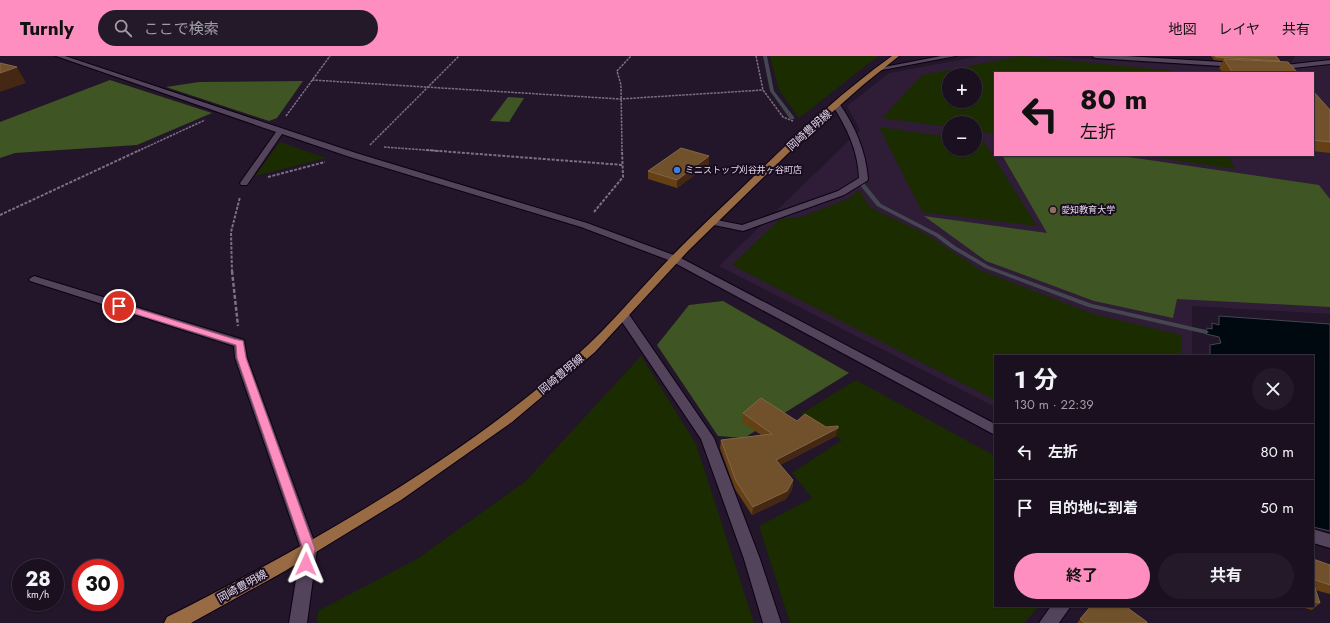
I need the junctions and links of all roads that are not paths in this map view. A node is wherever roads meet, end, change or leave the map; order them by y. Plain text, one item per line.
1 (59, 56) edge
2 (896, 56) edge
3 (953, 56) edge
4 (1095, 56) edge
5 (1330, 62) edge
6 (1246, 66) edge
7 (1276, 66) edge
8 (877, 69) junction
9 (836, 105) junction
10 (276, 129) junction
11 (244, 183) road end
12 (712, 222) junction
13 (675, 259) junction
14 (34, 279) dead end
15 (624, 316) junction
16 (994, 429) edge
17 (1314, 536) edge
18 (1330, 541) edge
19 (309, 549) junction
20 (1061, 607) edge
21 (173, 623) edge
22 (298, 623) edge
23 (772, 623) edge
24 (1048, 623) edge

1 - 10 street
2 - 8 main road, 岡崎豊明線
3 - 8 street
4 - 6 street
5 - 7 street
8 - 9 main road, 岡崎豊明線
9 - 12 main road, 岡崎豊明線
9 - 12 street
10 - 11 street
10 - 13 street
12 - 13 main road, 岡崎豊明線
13 - 15 main road, 岡崎豊明線
13 - 16 street
14 - 19 street
15 - 19 main road, 岡崎豊明線
15 - 23 street
17 - 18 street
19 - 21 main road, 岡崎豊明線
19 - 22 street
20 - 24 street

